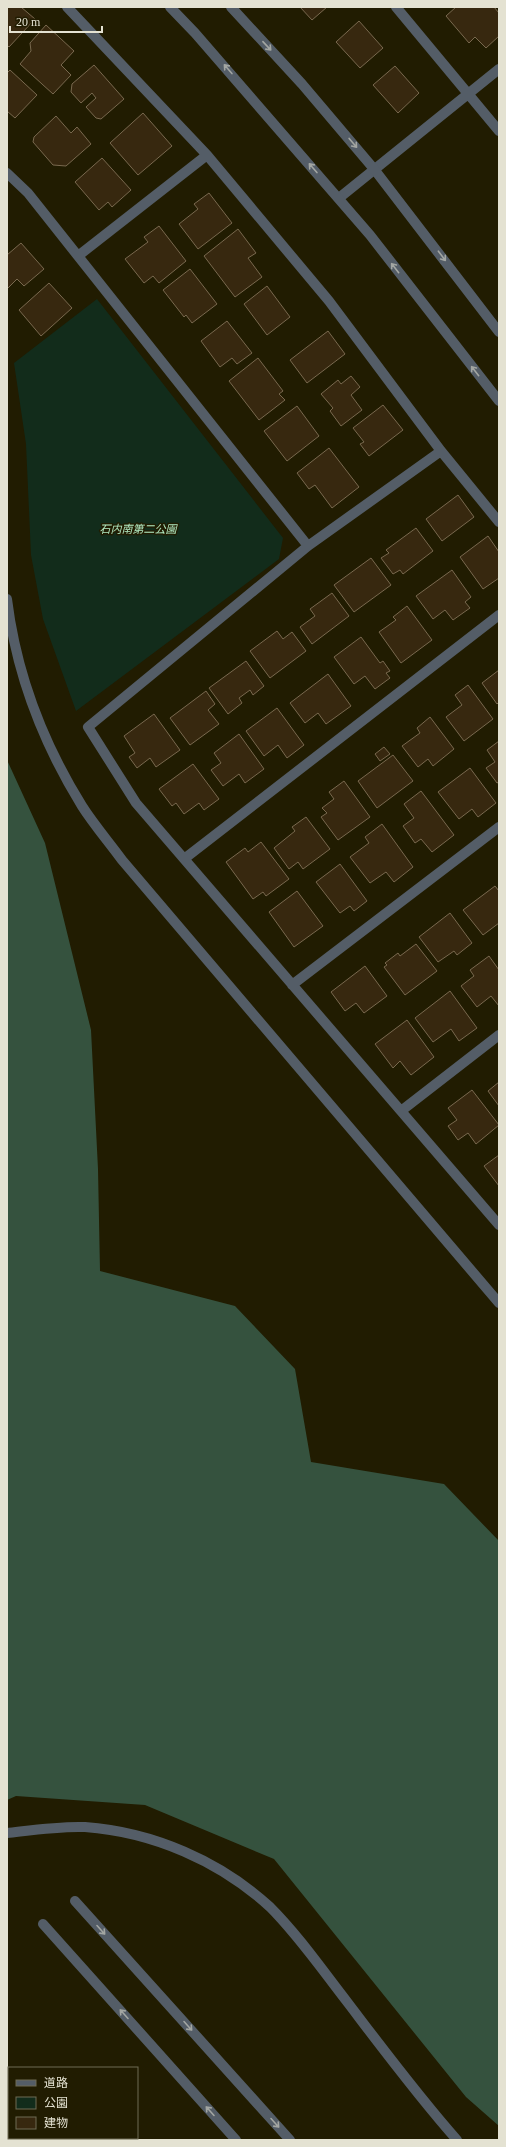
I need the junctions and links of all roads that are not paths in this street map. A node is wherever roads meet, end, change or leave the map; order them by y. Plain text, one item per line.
1 (67, 7) edge
2 (170, 7) edge
3 (231, 7) edge
4 (396, 7) edge
5 (499, 69) edge
6 (469, 93) junction
7 (499, 131) edge
8 (207, 155) junction
9 (374, 169) junction
10 (7, 173) edge
11 (339, 198) junction
12 (78, 256) junction
13 (499, 332) edge
14 (499, 401) edge
15 (441, 451) junction
16 (499, 522) edge
17 (308, 546) junction
18 (7, 599) edge
19 (499, 615) edge
20 (499, 827) edge
21 (184, 859) junction
22 (292, 985) junction
23 (499, 1035) edge
24 (401, 1111) junction
25 (499, 1225) edge
26 (499, 1304) edge
27 (7, 1833) edge
28 (75, 1901) dead end
29 (43, 1924) dead end
30 (236, 2140) edge
31 (290, 2140) edge
32 (456, 2140) edge

1 - 8 street
11 -> 2 street
3 -> 9 street
4 - 6 street
5 - 6 street
6 - 7 street
6 - 9 street
8 - 12 street
8 - 15 street
9 - 11 street
9 -> 13 street
10 - 12 street
14 -> 11 street
12 - 17 street
15 - 16 street
15 - 17 street
17 - 21 street
18 - 26 street
19 - 21 street
20 - 22 street
21 - 22 street
22 - 24 street
23 - 24 street
24 - 25 street
27 - 32 street
28 -> 31 street
30 -> 29 street

